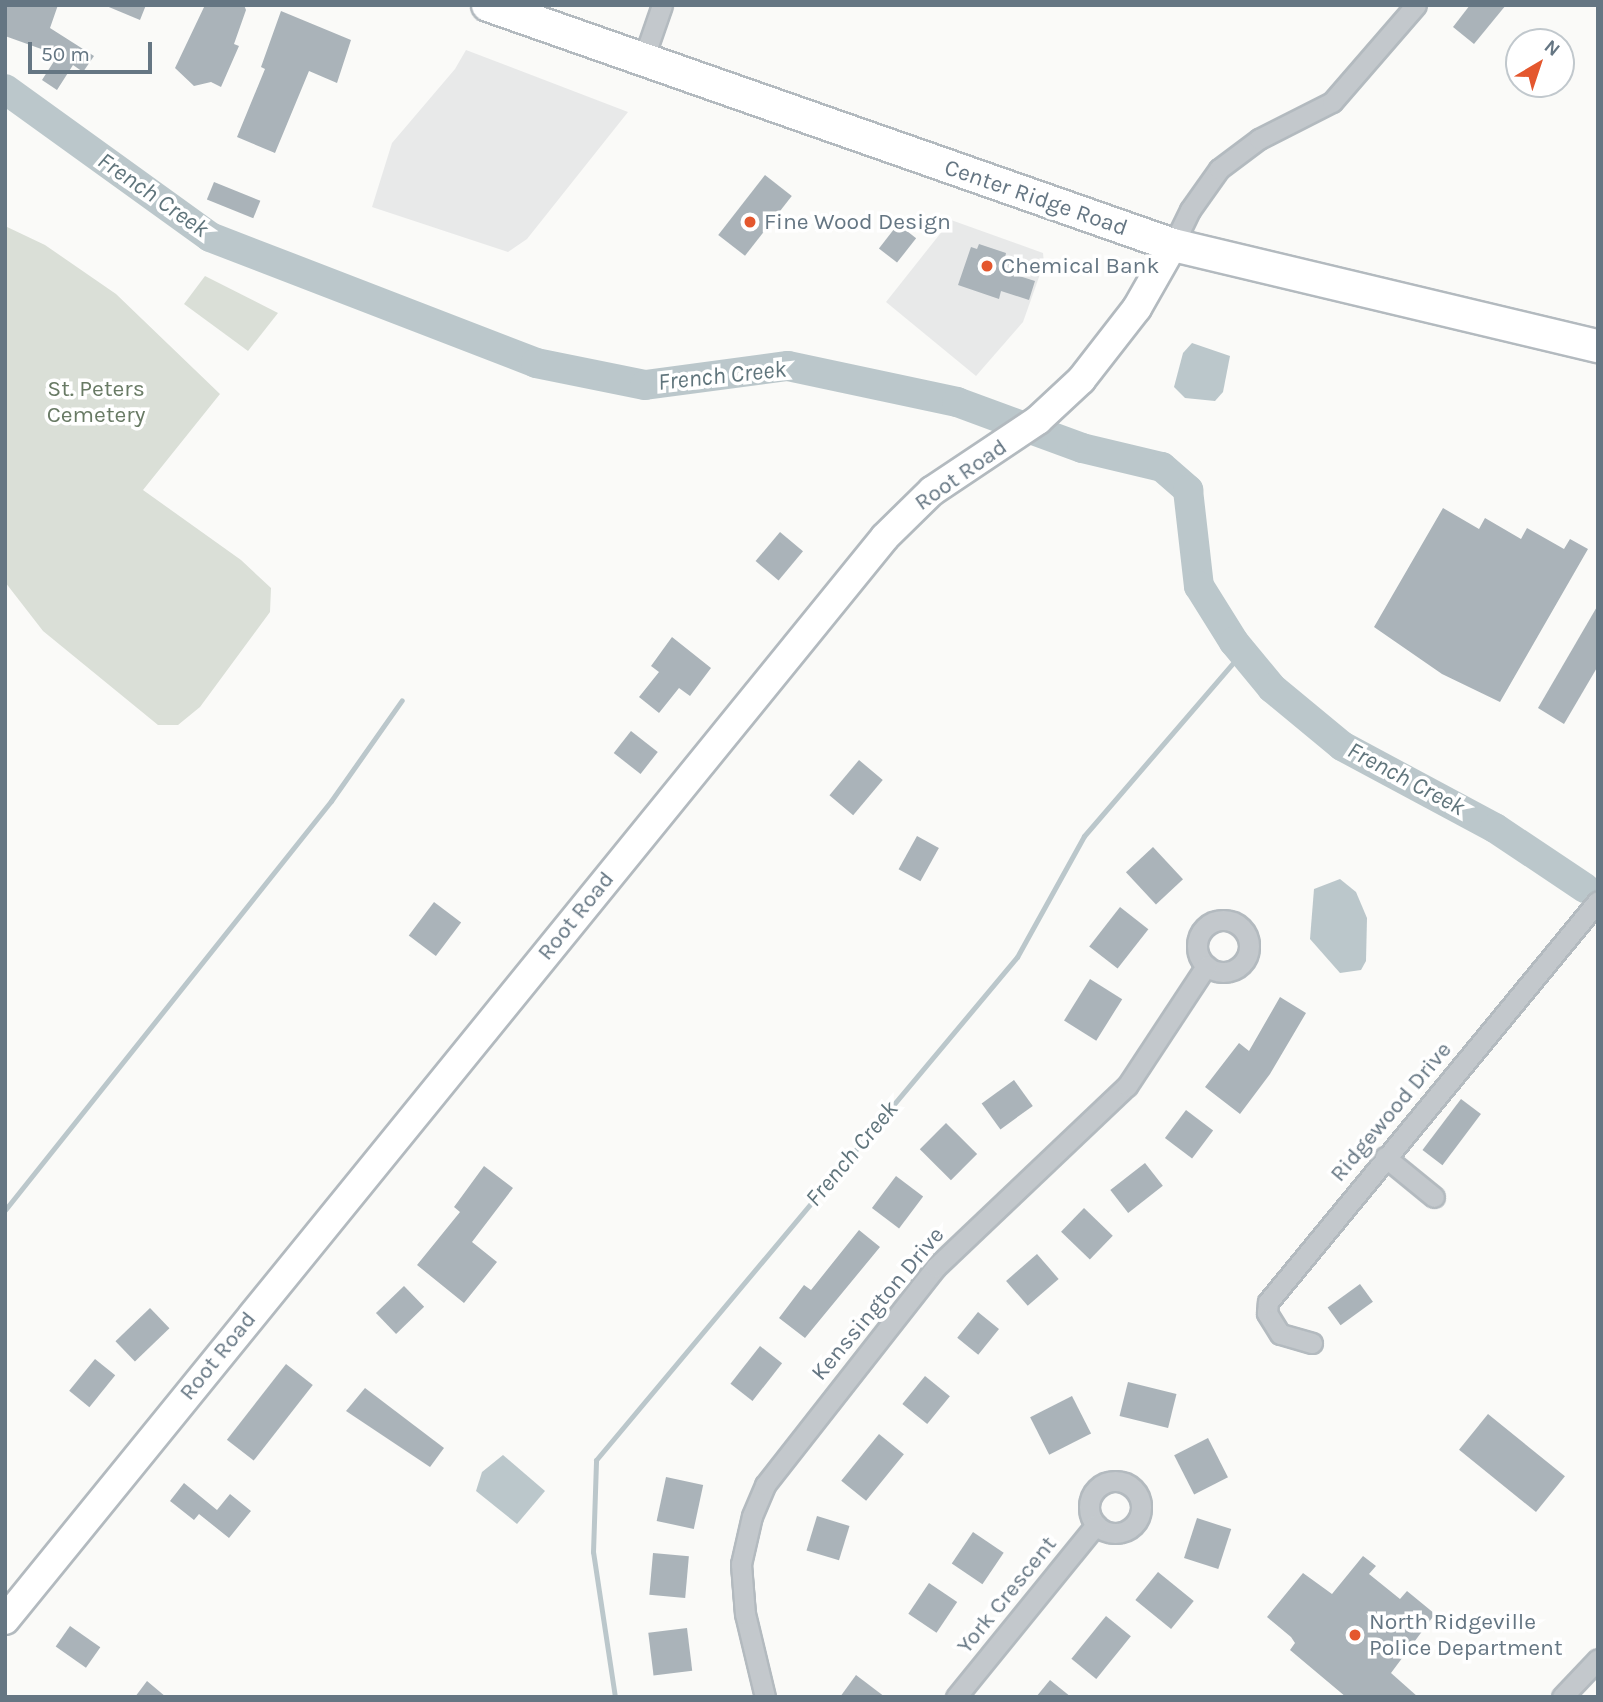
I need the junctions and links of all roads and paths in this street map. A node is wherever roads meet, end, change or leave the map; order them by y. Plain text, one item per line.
1 (488, 5) edge
2 (662, 5) edge
3 (1416, 5) edge
4 (643, 60) junction
5 (1174, 245) junction
6 (1598, 346) edge
7 (1598, 901) edge
8 (1206, 966) dead end
9 (1385, 1157) junction
10 (1433, 1198) dead end
11 (1312, 1343) dead end
12 (1096, 1525) dead end
13 (5, 1620) edge
14 (1598, 1659) edge
15 (765, 1697) edge
16 (956, 1697) edge
17 (1562, 1697) edge

1 - 4 main road, Center Ridge Road
2 - 4 street
3 - 5 street
4 - 5 main road, Center Ridge Road
5 - 6 main road, Center Ridge Road
5 - 13 street, Root Road
7 - 9 street, Ridgewood Drive
8 - 15 street, Kenssington Drive
9 - 10 street
9 - 11 street, Ridgewood Drive
12 - 16 street, York Crescent
14 - 17 street

